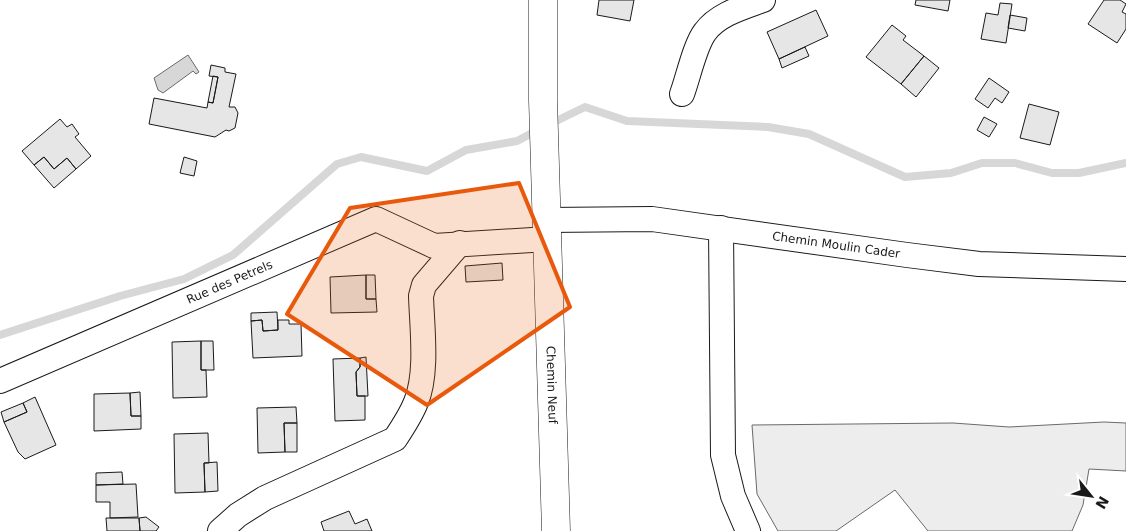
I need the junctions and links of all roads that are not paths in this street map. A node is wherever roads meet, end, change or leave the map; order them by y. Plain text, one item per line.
1 (543, 0) edge
2 (763, 0) edge
3 (682, 94) dead end
4 (721, 228) junction
5 (548, 230) junction
6 (460, 243) junction
7 (1126, 269) edge
8 (0, 381) edge
9 (220, 531) edge
10 (556, 531) edge
11 (748, 531) edge

1 - 5 street, Chemin Neuf
2 - 3 street
4 - 5 street, Chemin Moulin Cader
4 - 7 street, Chemin Moulin Cader
4 - 11 street
5 - 6 street, Rue des Petrels
5 - 10 street, Chemin Neuf
6 - 8 street, Rue des Petrels
6 - 9 street

